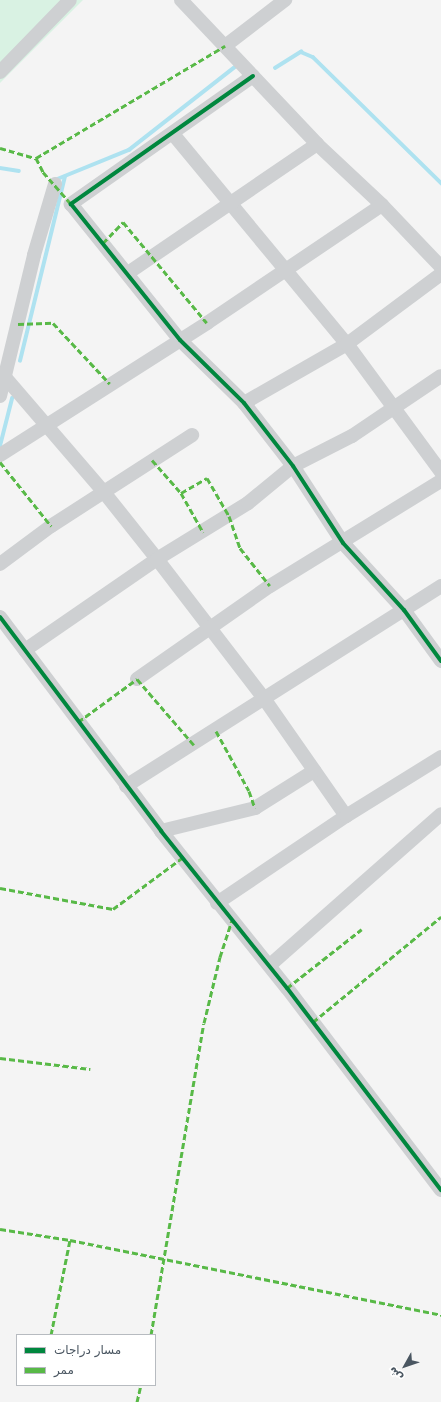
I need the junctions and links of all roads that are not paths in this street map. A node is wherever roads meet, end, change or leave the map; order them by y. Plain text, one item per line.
1 (70, 0) edge
2 (181, 0) edge
3 (285, 0) edge
4 (225, 46) junction
5 (0, 72) edge
6 (253, 76) junction
7 (173, 134) junction
8 (317, 144) junction
9 (55, 184) dead end
10 (228, 203) junction
11 (382, 205) junction
12 (441, 266) edge
13 (128, 272) junction
14 (285, 272) junction
15 (441, 274) edge
16 (180, 340) junction
17 (347, 344) junction
18 (4, 376) junction
19 (441, 376) edge
20 (0, 396) edge
21 (244, 403) junction
22 (394, 407) junction
23 (47, 424) junction
24 (192, 435) dead end
25 (0, 455) edge
26 (293, 466) junction
27 (441, 472) edge
28 (441, 481) edge
29 (103, 491) junction
30 (343, 543) junction
31 (157, 559) junction
32 (0, 564) edge
33 (441, 586) edge
34 (404, 610) junction
35 (0, 617) edge
36 (210, 628) junction
37 (25, 650) junction
38 (441, 661) edge
39 (136, 679) dead end
40 (263, 697) junction
41 (441, 757) edge
42 (314, 771) junction
43 (126, 786) junction
44 (441, 814) edge
45 (346, 816) junction
46 (161, 831) junction
47 (217, 903) junction
48 (270, 965) junction
49 (441, 1190) edge

1 - 5 street
2 - 4 street
3 - 4 street
4 - 6 street
6 - 7 street
6 - 8 street
7 - 10 street
7 - 13 street
8 - 10 street
8 - 11 street
9 - 18 street
10 - 13 street
10 - 14 street
11 - 12 street
11 - 14 street
13 - 16 street
14 - 16 street
14 - 17 street
15 - 17 street
16 - 21 street
16 - 23 street
17 - 21 street
17 - 22 street
18 - 20 street
18 - 23 street
19 - 22 street
21 - 26 street
22 - 26 street
22 - 27 street
23 - 25 street
23 - 29 street
24 - 29 street
26 - 30 street
26 - 31 street
28 - 30 street
29 - 31 street
29 - 32 street
30 - 34 street
30 - 36 street
31 - 36 street
31 - 37 street
33 - 34 street
34 - 38 street
34 - 40 street
35 - 37 street
36 - 39 street
36 - 40 street
37 - 43 street
40 - 42 street
40 - 43 street
41 - 45 street
42 - 45 street
42 - 46 street
43 - 46 street
44 - 48 street
45 - 47 street
46 - 47 street
47 - 48 street
48 - 49 street

